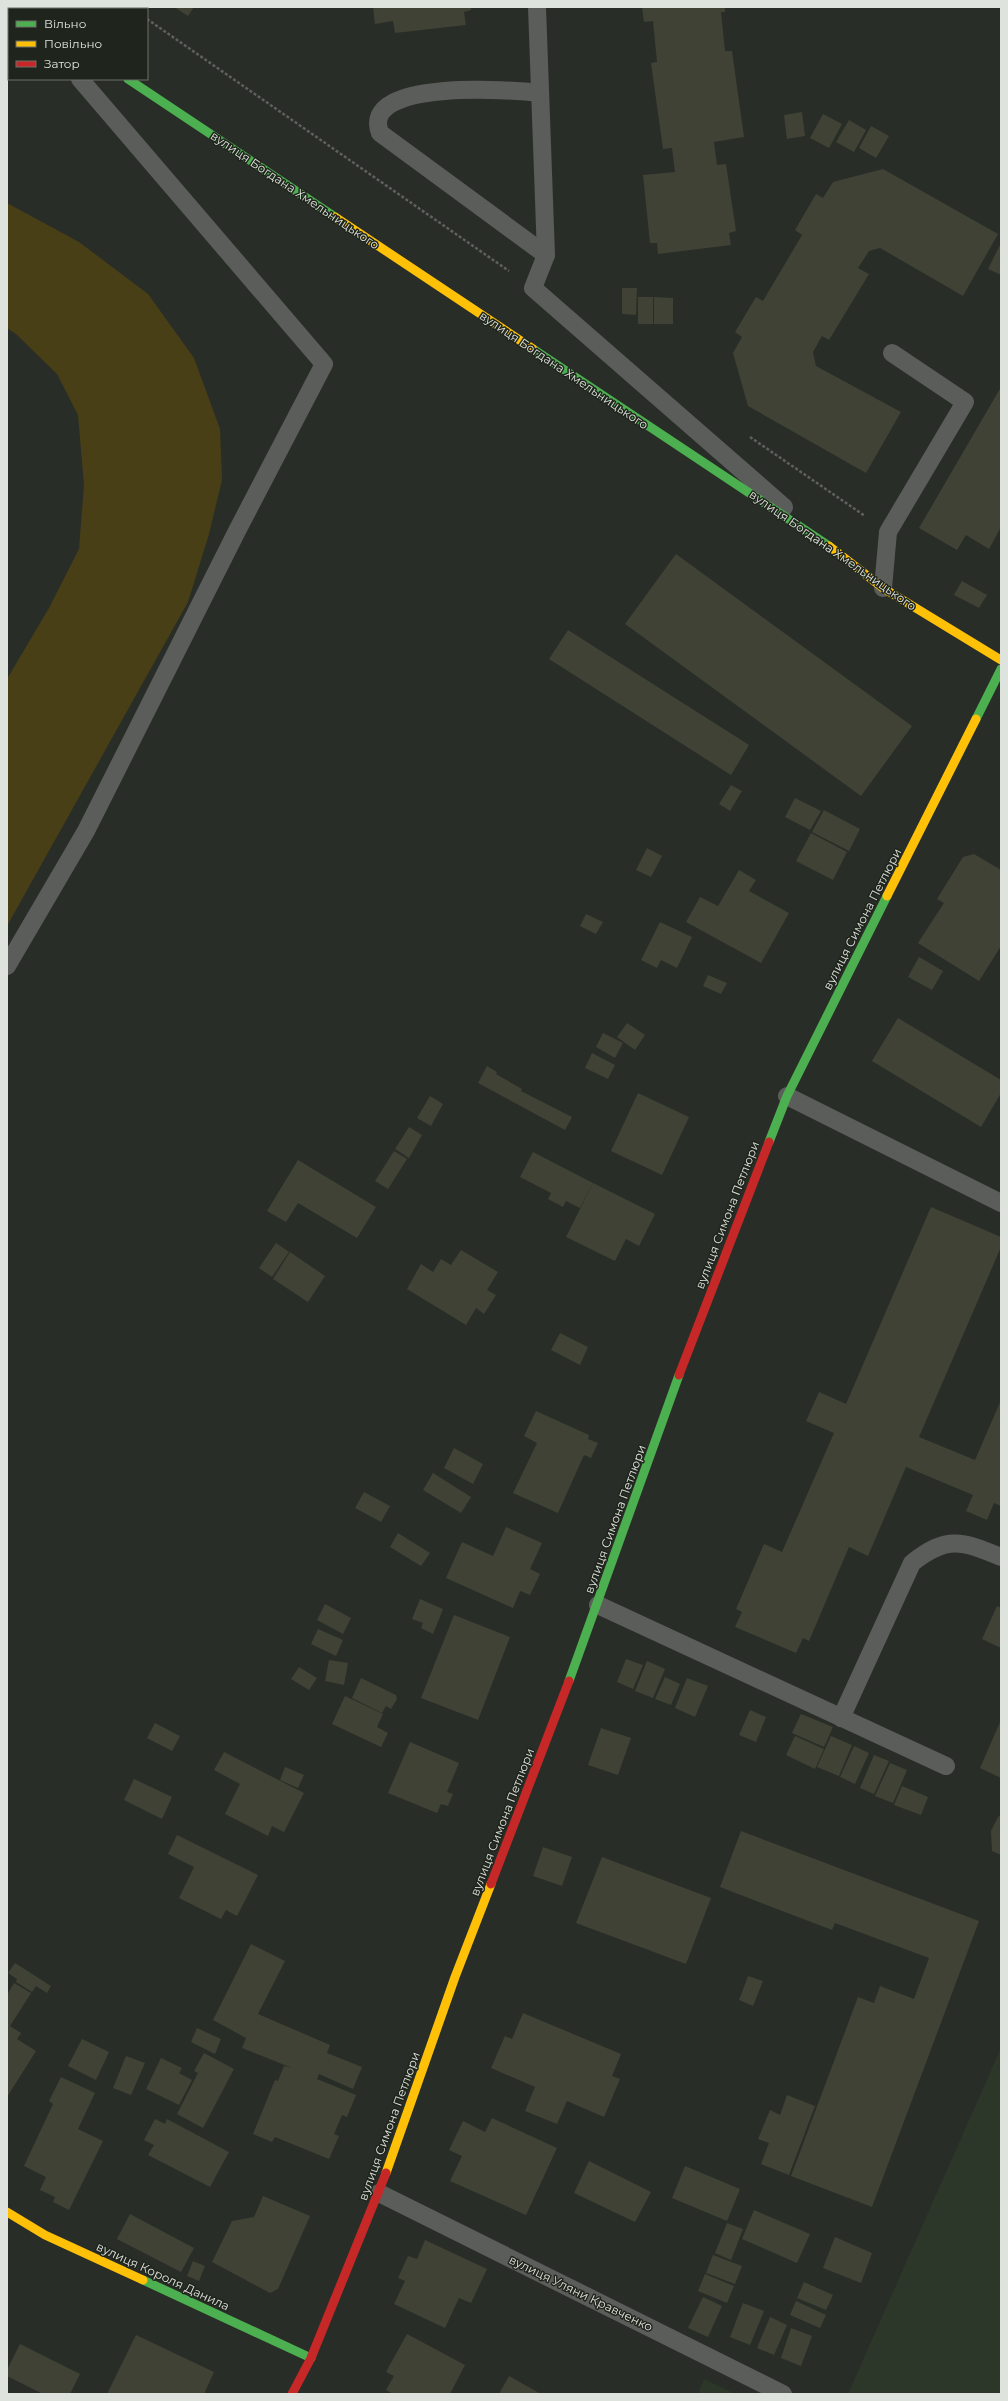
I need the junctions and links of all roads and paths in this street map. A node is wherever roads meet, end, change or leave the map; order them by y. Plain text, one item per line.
1 (537, 7) edge
2 (81, 80) edge
3 (130, 80) edge
4 (540, 93) junction
5 (546, 255) junction
6 (892, 353) dead end
7 (829, 546) junction
8 (883, 588) junction
9 (1001, 660) edge
10 (1001, 670) edge
11 (7, 966) edge
12 (786, 1096) junction
13 (1001, 1203) edge
14 (1001, 1557) edge
15 (598, 1605) junction
16 (841, 1718) junction
17 (946, 1766) dead end
18 (379, 2192) junction
19 (7, 2212) edge
20 (311, 2358) junction
21 (292, 2394) edge
22 (783, 2394) edge

1 - 4 lane
2 - 11 lane
3 - 7 street, вулиця Богдана Хмельницького
4 - 5 lane
4 - 5 lane
5 - 7 lane
6 - 8 lane
7 - 8 street, вулиця Богдана Хмельницького
8 - 9 street, вулиця Богдана Хмельницького
10 - 12 street, вулиця Симона Петлюри
12 - 13 lane
12 - 15 street, вулиця Симона Петлюри
14 - 16 lane
15 - 16 lane
15 - 18 street, вулиця Симона Петлюри
16 - 17 lane
18 - 20 street, вулиця Симона Петлюри
18 - 22 lane, вулиця Уляни Кравченко
19 - 20 street, вулиця Короля Данила
20 - 21 street, вулиця Симона Петлюри

